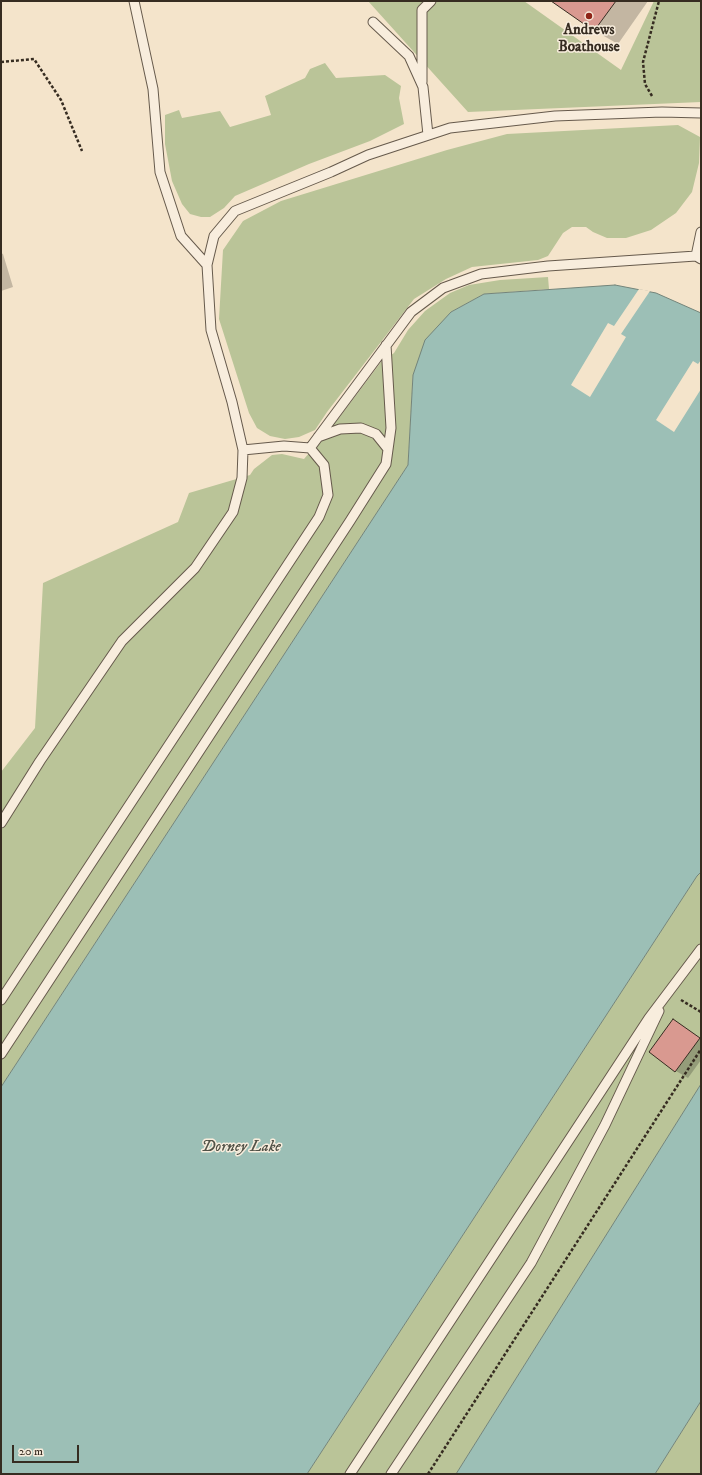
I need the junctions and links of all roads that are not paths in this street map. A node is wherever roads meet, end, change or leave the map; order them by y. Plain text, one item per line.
1 (134, 1) edge
2 (431, 1) edge
3 (373, 22) dead end
4 (423, 87) junction
5 (701, 113) edge
6 (428, 135) junction
7 (701, 232) edge
8 (698, 257) edge
9 (207, 265) junction
10 (386, 345) junction
11 (318, 437) junction
12 (310, 448) junction
13 (388, 449) junction
14 (243, 450) junction
15 (1, 823) edge
16 (701, 949) edge
17 (668, 992) junction
18 (1, 1000) edge
19 (1, 1054) edge
20 (350, 1474) edge
21 (390, 1474) edge

1 - 9 lane
2 - 4 lane
3 - 4 lane
4 - 6 lane
5 - 6 lane
6 - 9 lane
7 - 8 lane
8 - 10 lane
9 - 14 lane
10 - 11 lane
10 - 13 lane
11 - 12 lane
11 - 13 lane
12 - 14 lane
12 - 18 lane
13 - 19 lane
14 - 15 lane
16 - 17 lane
17 - 20 lane
17 - 21 lane

